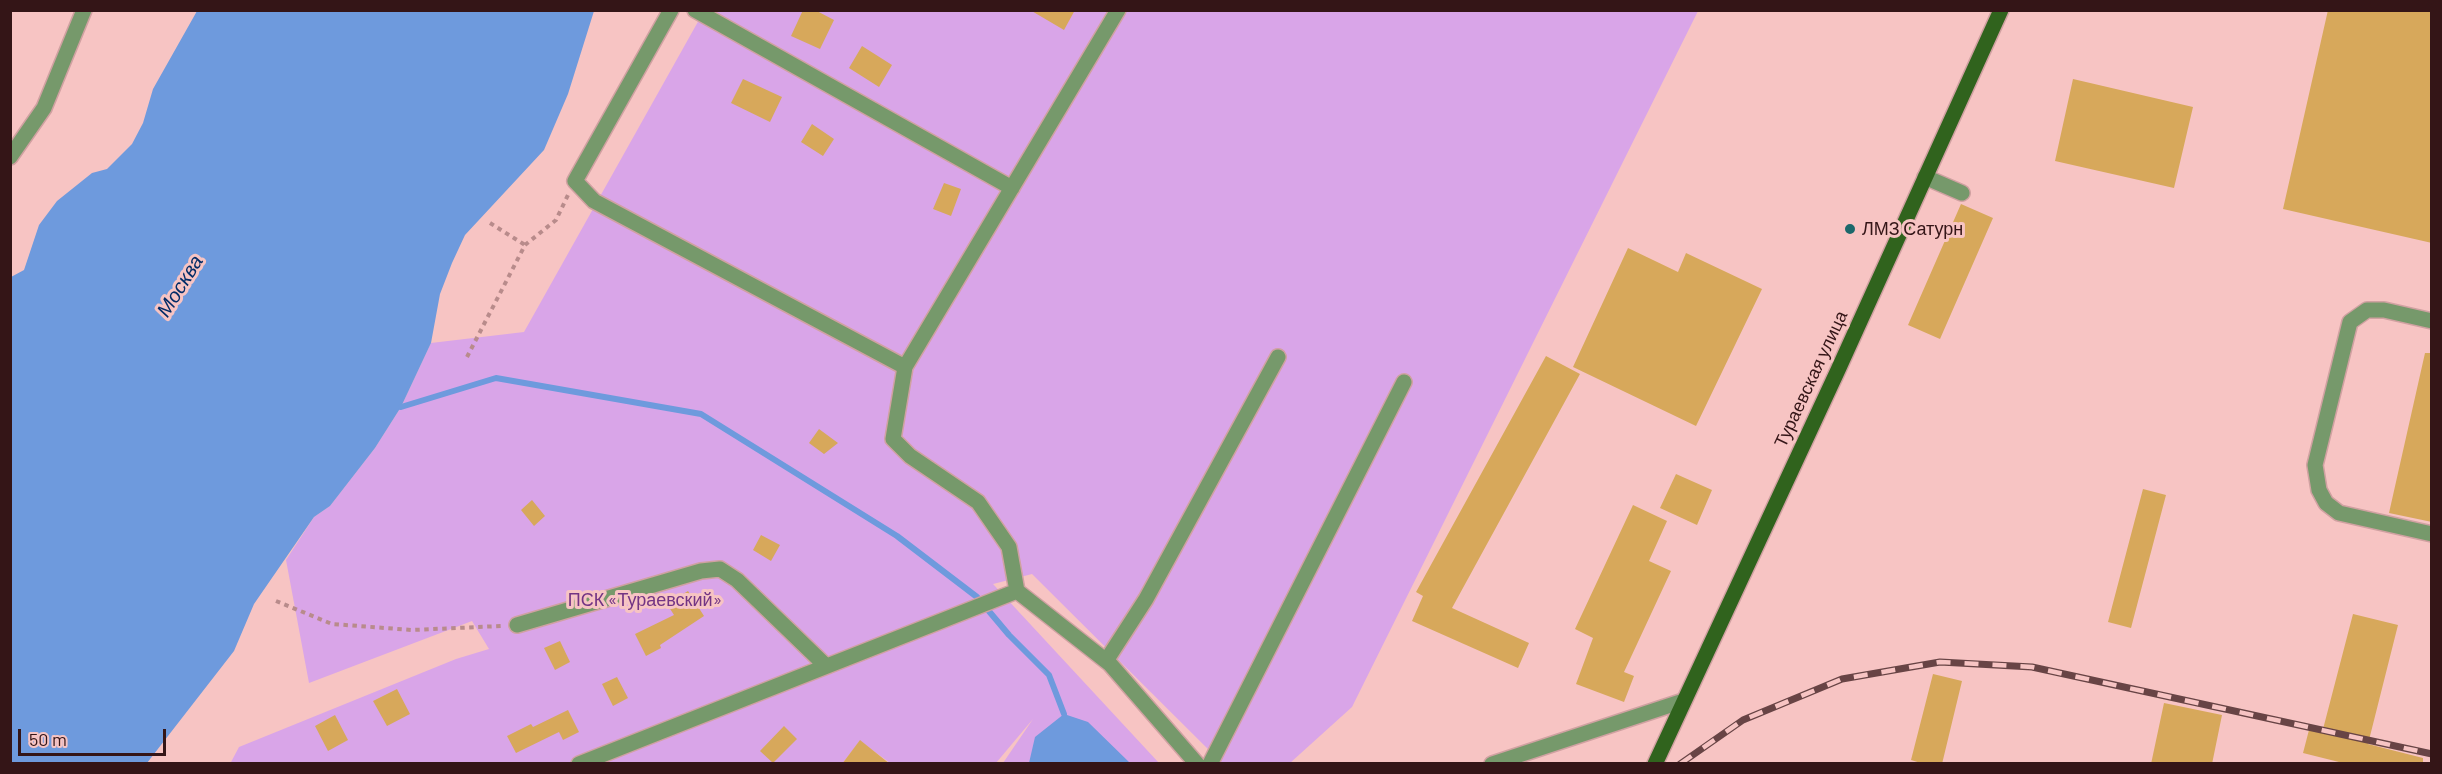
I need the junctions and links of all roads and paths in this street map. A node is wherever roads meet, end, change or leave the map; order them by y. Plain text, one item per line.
1 (84, 10) edge
2 (671, 10) edge
3 (695, 10) edge
4 (1118, 10) edge
5 (2001, 10) edge
6 (10, 157) edge
7 (1926, 177) junction
8 (575, 181) junction
9 (1012, 188) junction
10 (1962, 193) dead end
11 (490, 223) dead end
12 (525, 245) junction
13 (2432, 321) edge
14 (467, 357) dead end
15 (1278, 357) dead end
16 (905, 367) junction
17 (1404, 382) dead end
18 (2432, 534) edge
19 (1017, 591) junction
20 (276, 601) dead end
21 (517, 625) joint
22 (1106, 661) junction
23 (825, 666) junction
24 (1683, 701) junction
25 (597, 760) edge
26 (579, 764) edge
27 (1197, 764) edge
28 (1210, 764) edge
29 (1492, 764) edge
30 (1655, 764) edge

1 - 6 street
2 - 8 street
3 - 9 street
4 - 9 street
5 - 7 main road, Тураевская улица
7 - 10 street
7 - 24 main road, Тураевская улица
8 - 12 path
8 - 16 street
9 - 16 street
11 - 12 path
12 - 14 path
13 - 18 street
15 - 22 street
16 - 19 street
17 - 28 street
19 - 22 street
19 - 23 street
20 - 21 path
21 - 23 street
22 - 27 street
23 - 25 street
24 - 29 street
24 - 30 main road, Тураевская улица
25 - 26 street

